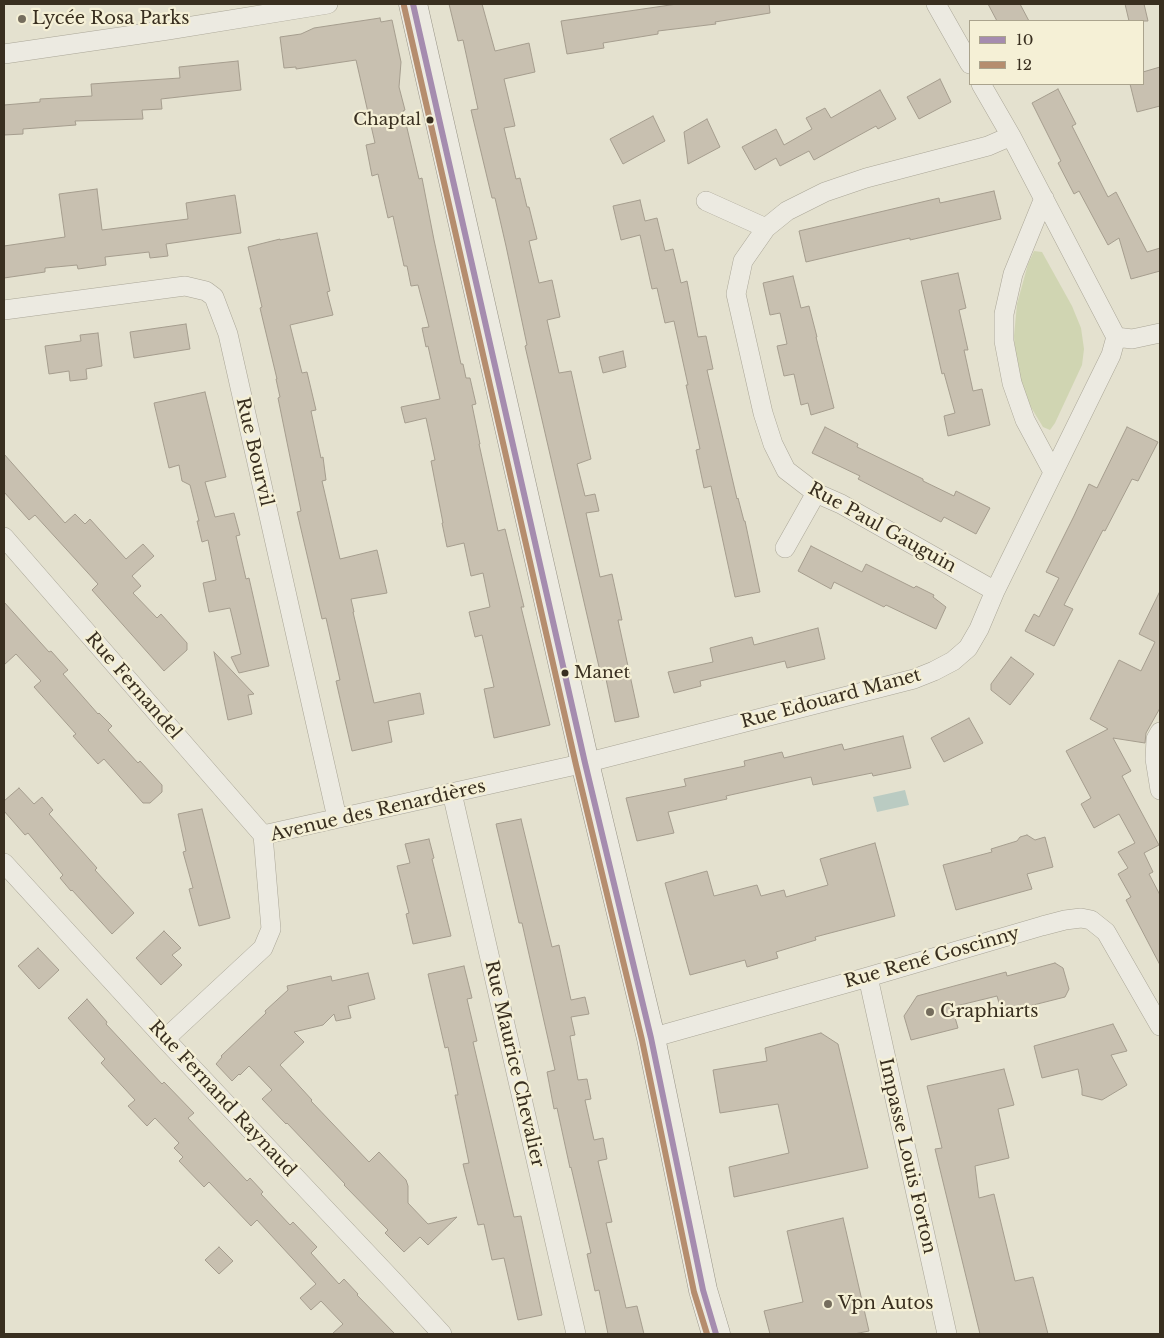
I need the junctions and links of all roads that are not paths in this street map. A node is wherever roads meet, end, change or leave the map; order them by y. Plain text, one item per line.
1 (328, 4) edge
2 (413, 4) edge
3 (936, 4) edge
4 (4, 54) edge
5 (969, 62) edge
6 (983, 85) edge
7 (1011, 136) junction
8 (1044, 198) junction
9 (706, 201) dead end
10 (766, 228) junction
11 (4, 310) edge
12 (1160, 333) edge
13 (1116, 337) junction
14 (1053, 472) junction
15 (816, 493) junction
16 (4, 537) edge
17 (785, 548) dead end
18 (995, 592) junction
19 (1160, 732) edge
20 (586, 763) junction
21 (1160, 790) edge
22 (452, 793) junction
23 (337, 818) junction
24 (263, 835) junction
25 (4, 863) edge
26 (868, 977) junction
27 (1160, 1026) edge
28 (651, 1038) junction
29 (165, 1039) junction
30 (703, 1290) junction
31 (442, 1334) edge
32 (576, 1334) edge
33 (709, 1334) edge
34 (716, 1334) edge
35 (947, 1334) edge

1 - 4 street
2 - 20 main road
3 - 5 street
6 - 7 street
7 - 8 street
7 - 10 street, Rue Paul Gauguin
8 - 13 street
8 - 14 street
9 - 10 street
10 - 15 street, Rue Paul Gauguin
11 - 23 street, Rue Bourvil
12 - 13 street
13 - 14 street, Rue Edouard Manet
14 - 18 street, Rue Edouard Manet
15 - 17 street
15 - 18 street, Rue Paul Gauguin
16 - 24 street, Rue Fernandel
18 - 20 street, Rue Edouard Manet
19 - 21 street
20 - 22 street, Avenue des Renardières
20 - 28 main road
22 - 23 street, Avenue des Renardières
22 - 32 street, Rue Maurice Chevalier
23 - 24 street, Avenue des Renardières
24 - 29 street, Avenue des Renardières
25 - 29 street, Rue Fernand Raynaud
26 - 27 street, Rue René Goscinny
26 - 28 street, Rue René Goscinny
26 - 35 street, Impasse Louis Forton
28 - 30 main road
29 - 31 street, Rue Fernand Raynaud
30 - 33 main road
30 - 34 main road

